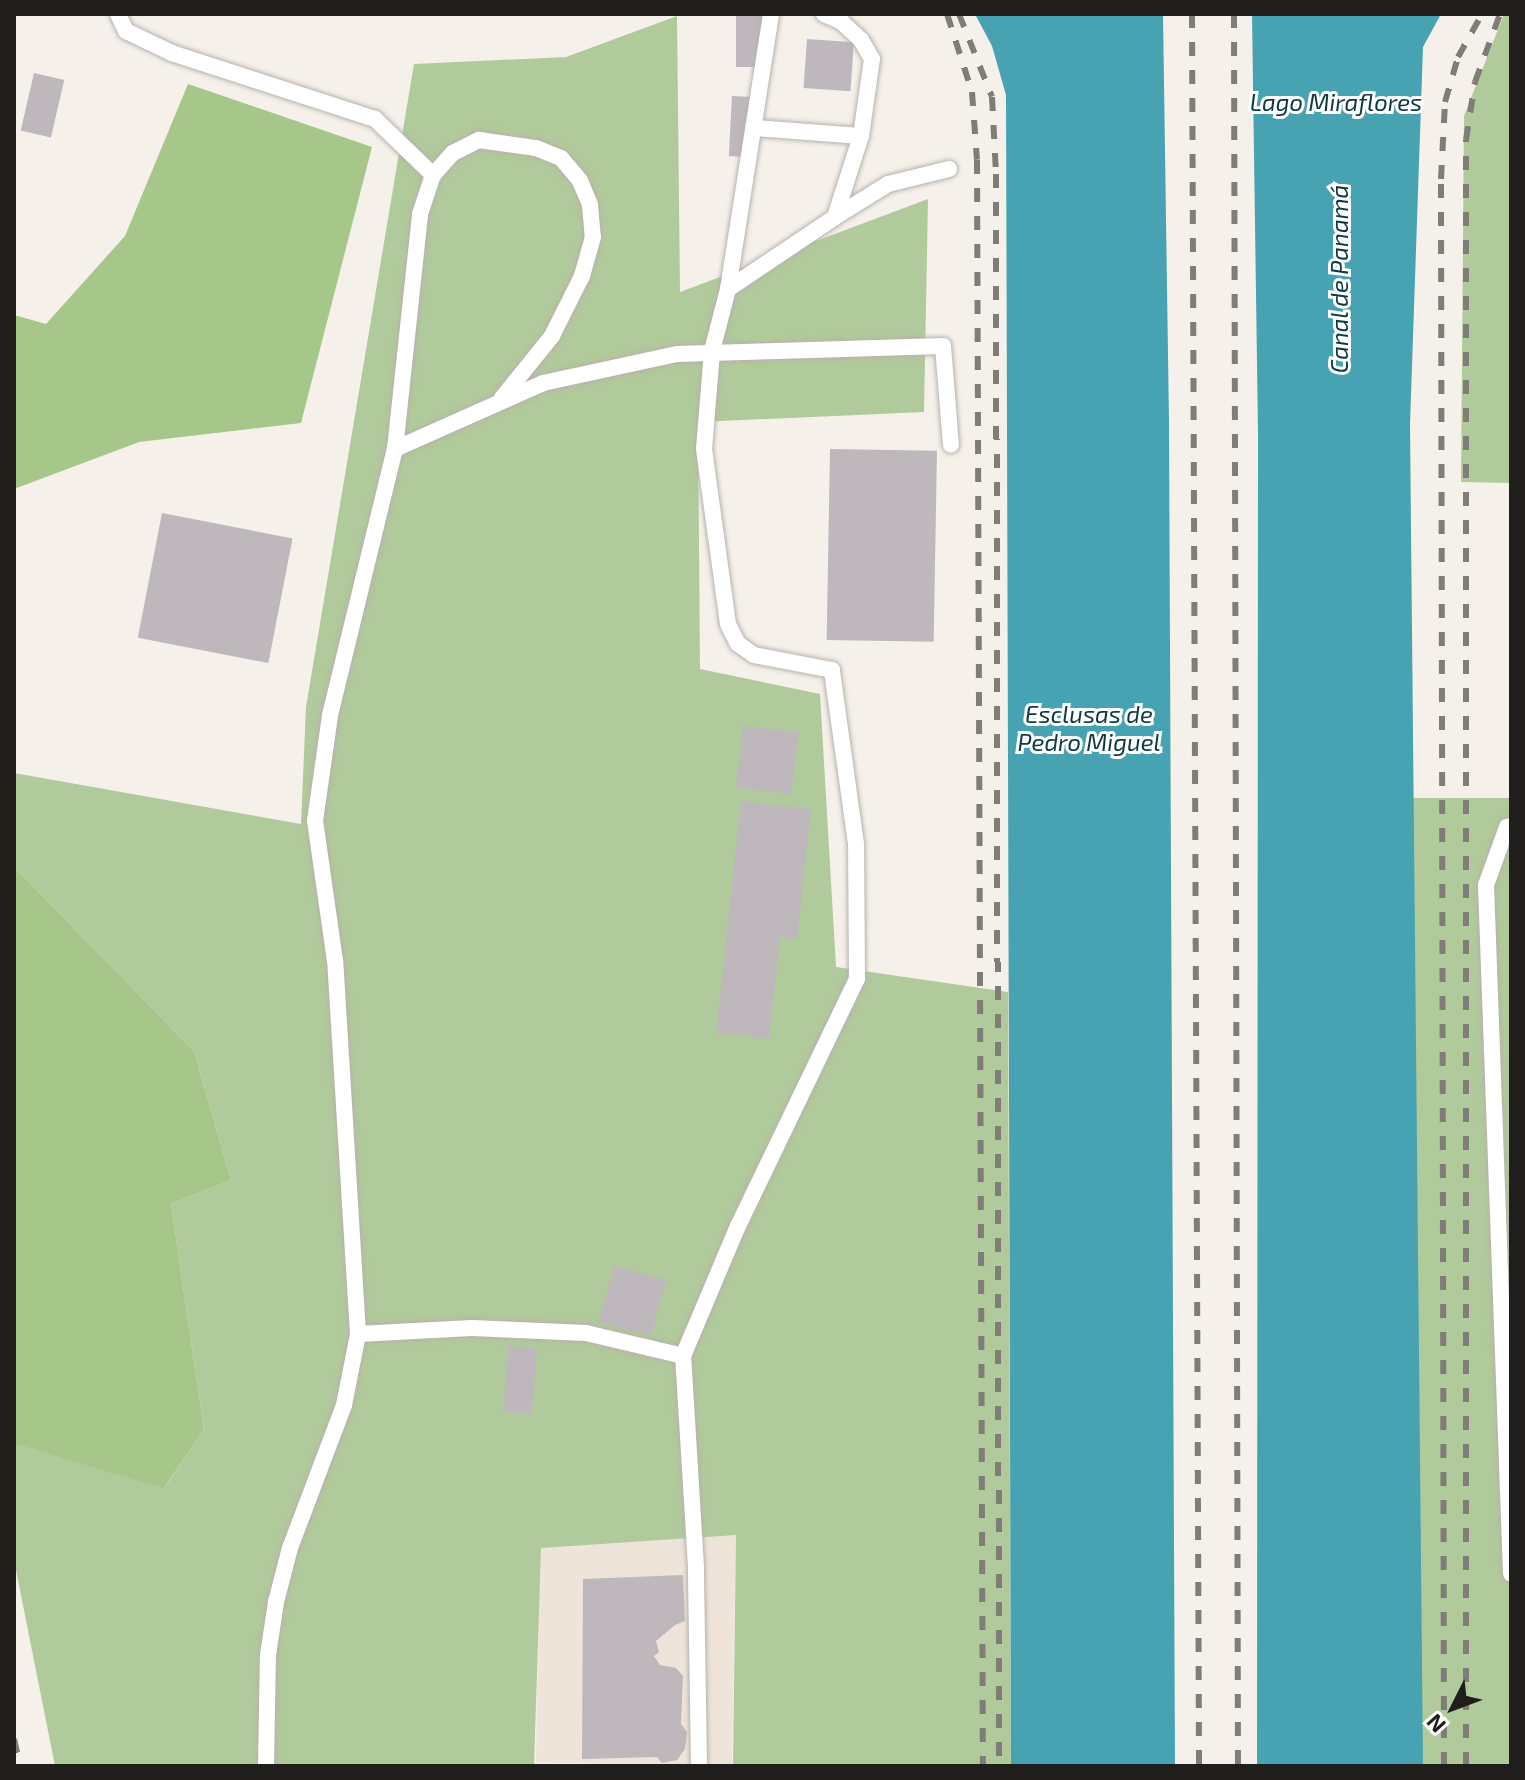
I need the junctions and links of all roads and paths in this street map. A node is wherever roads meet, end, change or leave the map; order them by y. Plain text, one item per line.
1 (118, 14) edge
2 (771, 14) edge
3 (824, 14) edge
4 (755, 128) junction
5 (861, 136) junction
6 (949, 169) dead end
7 (433, 175) junction
8 (835, 217) junction
9 (728, 289) junction
10 (712, 351) junction
11 (502, 398) junction
12 (951, 445) dead end
13 (395, 449) junction
14 (1511, 826) edge
15 (358, 1334) junction
16 (683, 1356) junction
17 (1511, 1574) edge
18 (266, 1766) edge
19 (699, 1766) edge

1 - 7 lane
2 - 4 lane
3 - 5 lane
4 - 5 lane
4 - 9 lane
5 - 8 lane
6 - 8 lane
7 - 11 lane
7 - 13 lane
8 - 9 lane
9 - 10 lane
10 - 11 lane
10 - 12 lane
10 - 16 lane
11 - 13 lane
13 - 15 lane
14 - 17 lane
15 - 16 lane
15 - 18 lane
16 - 19 lane

